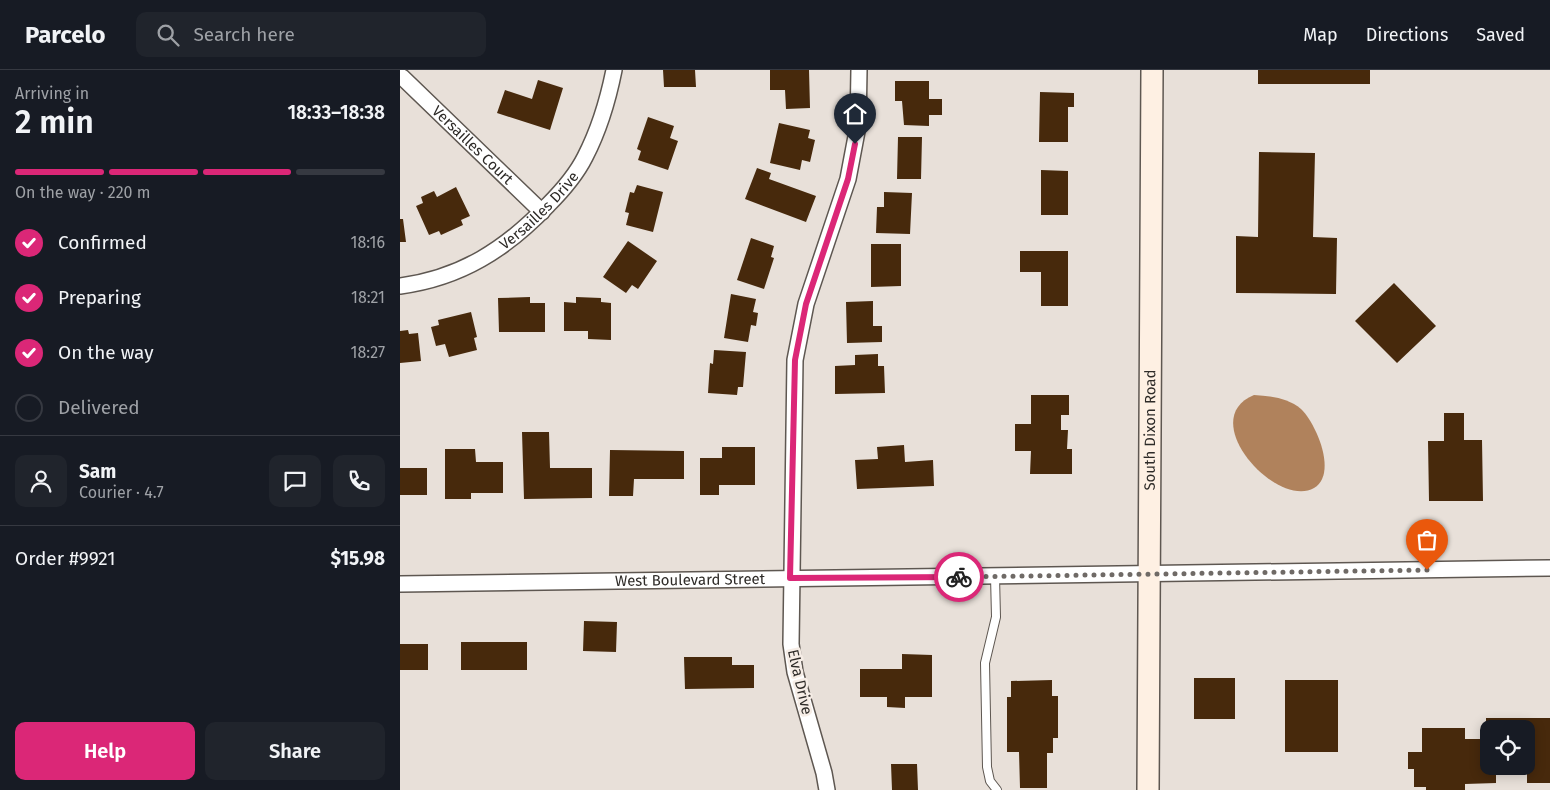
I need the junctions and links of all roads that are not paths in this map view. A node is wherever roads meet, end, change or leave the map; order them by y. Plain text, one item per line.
1 (614, 70) edge
2 (859, 70) edge
3 (1152, 70) edge
4 (402, 77) dead end
5 (542, 212) junction
6 (400, 286) edge
7 (1550, 568) edge
8 (1148, 574) junction
9 (995, 576) junction
10 (790, 578) junction
11 (400, 584) edge
12 (827, 790) edge
13 (997, 790) edge
14 (1148, 790) edge

1 - 5 street, Versailles Drive
2 - 10 street, Elva Drive
3 - 8 main road, South Dixon Road
4 - 5 street, Versailles Court
5 - 6 street, Versailles Drive
7 - 8 street, West Boulevard Street
8 - 9 street, West Boulevard Street
8 - 14 main road, South Dixon Road
9 - 10 street, West Boulevard Street
9 - 13 lane
10 - 11 street, West Boulevard Street
10 - 12 street, Elva Drive

